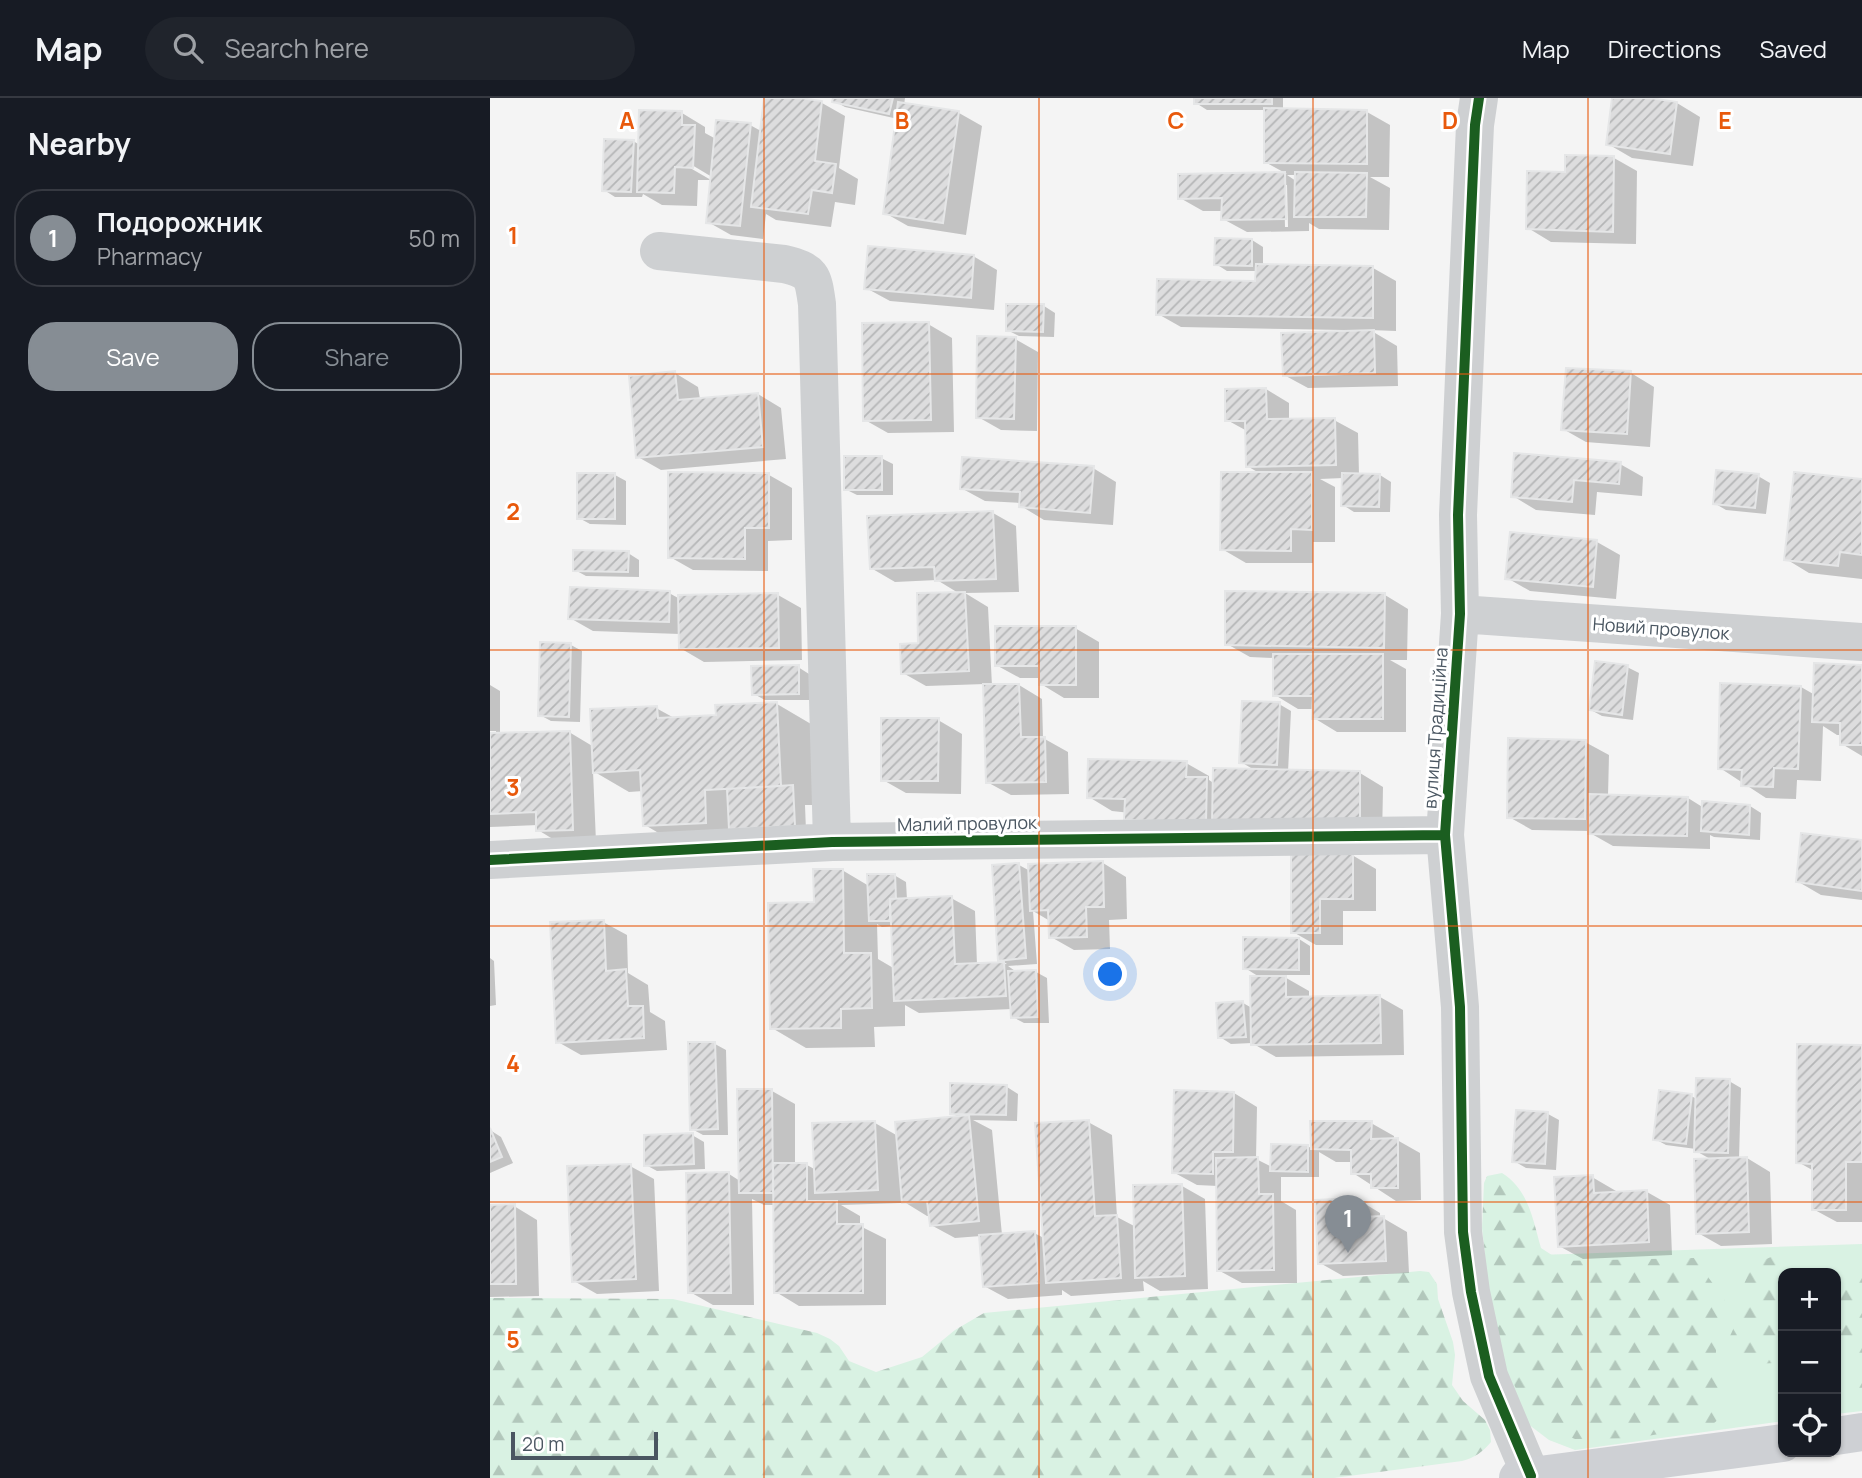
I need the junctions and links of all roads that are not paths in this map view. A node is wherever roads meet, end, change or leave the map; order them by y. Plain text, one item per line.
1 (1479, 98) edge
2 (659, 251) dead end
3 (1460, 614) junction
4 (1862, 642) edge
5 (1445, 835) junction
6 (832, 842) junction
7 (490, 860) edge
8 (1862, 1432) edge
9 (1841, 1435) edge
10 (1778, 1444) edge
11 (1524, 1477) edge

1 - 3 street, вулиця Традиційна
2 - 6 street
3 - 4 street, Новий провулок
3 - 5 street, вулиця Традиційна
5 - 6 street, Малий провулок
5 - 11 street, вулиця Традиційна
6 - 7 street, Малий провулок
8 - 9 street
10 - 11 street

